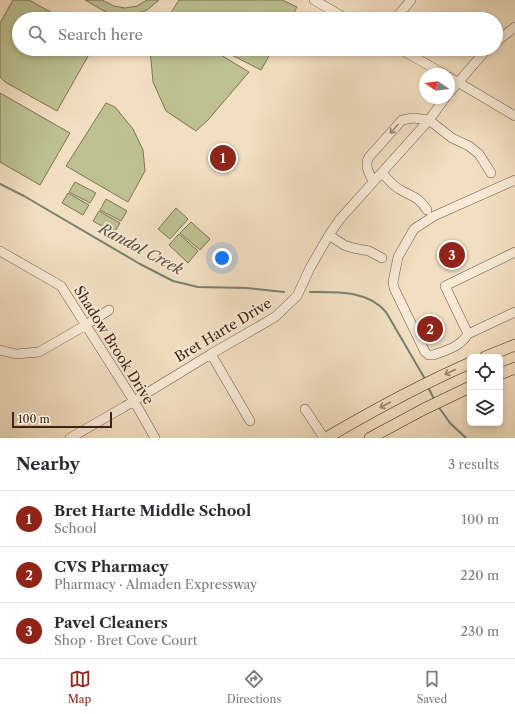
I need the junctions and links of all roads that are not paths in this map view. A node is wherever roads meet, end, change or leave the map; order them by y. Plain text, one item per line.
1 (314, 0) edge
2 (411, 0) edge
3 (335, 12) edge
4 (400, 12) edge
5 (515, 27) edge
6 (503, 36) edge
7 (412, 56) edge
8 (481, 56) edge
9 (433, 68) edge
10 (455, 80) edge
11 (458, 82) junction
12 (455, 86) edge
13 (441, 104) edge
14 (515, 116) edge
15 (429, 120) junction
16 (382, 173) junction
17 (491, 173) dead end
18 (515, 180) edge
19 (374, 181) junction
20 (427, 210) dead end
21 (329, 235) junction
22 (0, 251) edge
23 (515, 252) edge
24 (382, 258) dead end
25 (109, 310) dead end
26 (515, 312) edge
27 (86, 324) junction
28 (468, 334) junction
29 (515, 345) edge
30 (0, 350) edge
31 (211, 354) junction
32 (492, 354) edge
33 (467, 364) edge
34 (515, 368) edge
35 (503, 373) edge
36 (467, 389) edge
37 (134, 401) junction
38 (305, 409) dead end
39 (250, 421) dead end
40 (70, 438) edge
41 (155, 438) edge
42 (325, 438) edge
43 (370, 438) edge

1 - 3 street
2 - 4 street
5 - 6 street
7 - 9 street
8 - 11 street
10 - 11 street
11 - 12 street
11 - 14 street
13 - 15 street, Bret Harte Drive
15 - 16 street, Bret Harte Drive
15 - 17 street
15 -> 19 street
16 - 19 street, Bret Harte Drive
16 - 20 street
18 - 28 street
19 - 21 street, Bret Harte Drive
21 - 24 street
21 - 31 street, Bret Harte Drive
22 - 27 street, Shadow Brook Drive
23 - 28 street
25 - 27 street
26 - 28 street
27 - 30 street
27 - 37 street, Shadow Brook Drive
29 - 32 main road
31 - 37 street, Bret Harte Drive
31 - 39 street
33 -> 42 main road
34 - 35 main road
36 - 43 main road
37 - 40 street, Bret Harte Drive
37 - 41 street, Shadow Brook Drive
38 - 42 street

